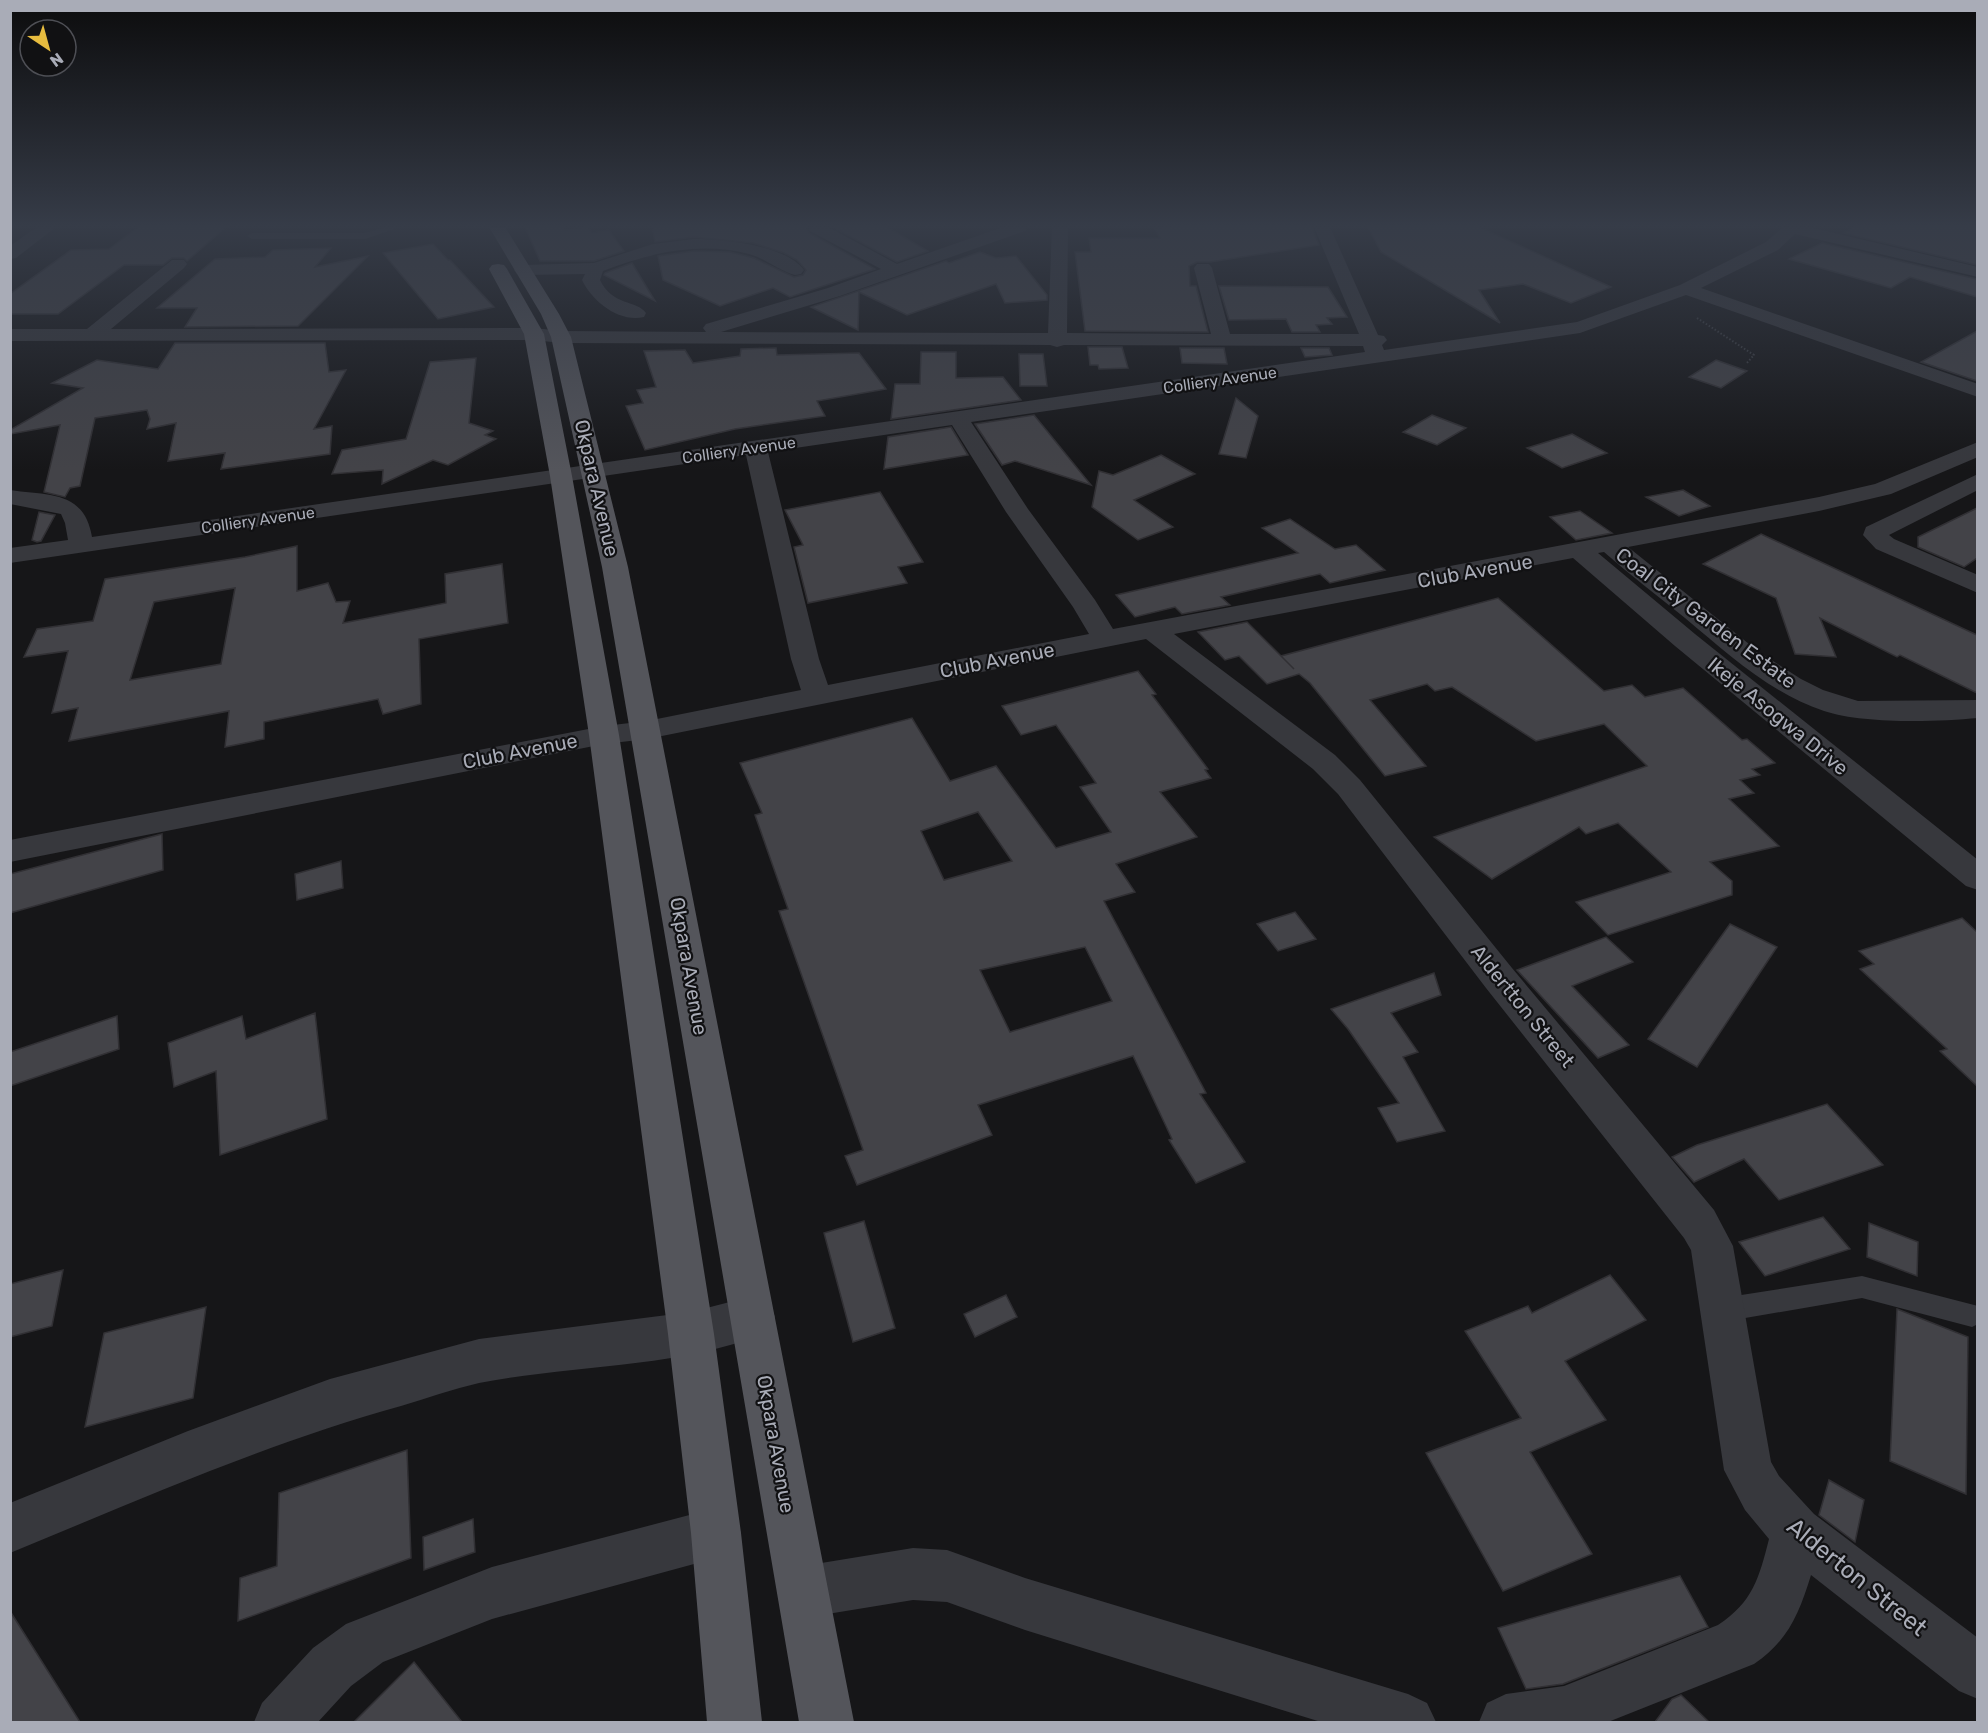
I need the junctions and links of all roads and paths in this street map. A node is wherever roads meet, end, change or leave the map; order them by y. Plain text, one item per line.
1 (125, 308) edge
2 (530, 308) edge
3 (546, 308) edge
4 (620, 308) edge
5 (783, 308) joint
6 (1058, 308) edge
7 (1214, 308) edge
8 (1356, 308) edge
9 (1635, 308) edge
10 (1679, 308) edge
11 (1740, 308) edge
12 (637, 313) dead end
13 (93, 334) junction
14 (10, 335) edge
15 (548, 336) junction
16 (676, 338) junction
17 (781, 339) junction
18 (1222, 340) junction
19 (1057, 341) junction
20 (1374, 349) junction
21 (1746, 364) dead end
22 (1977, 391) edge
23 (958, 418) junction
24 (756, 448) junction
25 (1977, 449) edge
26 (577, 473) junction
27 (1977, 481) edge
28 (10, 497) edge
29 (1610, 545) junction
30 (81, 546) junction
31 (1580, 551) junction
32 (10, 556) edge
33 (1977, 585) edge
34 (1151, 630) junction
35 (1105, 639) junction
36 (817, 696) junction
37 (1977, 709) edge
38 (646, 730) junction
39 (604, 735) junction
40 (10, 851) edge
41 (1977, 878) edge
42 (1722, 1310) junction
43 (1972, 1315) dead end
44 (753, 1317) junction
45 (691, 1334) junction
46 (1748, 1470) joint
47 (10, 1528) edge
48 (1796, 1532) junction
49 (716, 1533) junction
50 (803, 1592) junction
51 (1977, 1672) edge
52 (281, 1722) edge
53 (735, 1722) edge
54 (827, 1722) edge
55 (1408, 1722) edge
56 (1506, 1722) edge

1 - 13 street
2 - 15 main road, Okpara Avenue
3 - 15 main road, Okpara Avenue
4 - 12 street
5 - 16 street
5 - 17 street
6 - 19 street
7 - 18 street
8 - 20 street
9 - 20 street, Colliery Avenue
10 - 21 path
11 - 22 street
13 - 14 street
13 - 15 street
15 - 16 street
15 - 26 main road, Okpara Avenue
16 - 17 street
17 - 19 street
18 - 19 street
18 - 20 street
20 - 23 street, Colliery Avenue
23 - 24 street, Colliery Avenue
23 - 35 street
24 - 26 street, Colliery Avenue
24 - 36 street
25 - 29 street, Club Avenue
26 - 30 street, Colliery Avenue
26 - 38 main road, Okpara Avenue
26 - 39 main road, Okpara Avenue
27 - 33 street
28 - 30 street
29 - 31 street, Club Avenue
29 - 37 street, Coal City Garden Estate
30 - 32 street, Colliery Avenue
31 - 34 street, Club Avenue
31 - 41 street, Ikeje Asogwa Drive
34 - 35 street, Club Avenue
34 - 42 street, Aldertton Street
35 - 36 street, Club Avenue
36 - 38 street, Club Avenue
38 - 39 street, Club Avenue
38 - 44 main road, Okpara Avenue
39 - 40 street, Club Avenue
39 - 45 main road, Okpara Avenue
42 - 43 lane
42 - 46 street, Aldertton Street
44 - 45 street
44 - 50 main road, Okpara Avenue
45 - 47 street
45 - 49 main road, Okpara Avenue
46 - 48 street, Alderton Street
48 - 51 street, Alderton Street
48 - 56 street
49 - 52 street
49 - 53 main road, Okpara Avenue
50 - 54 main road, Okpara Avenue
50 - 55 street

